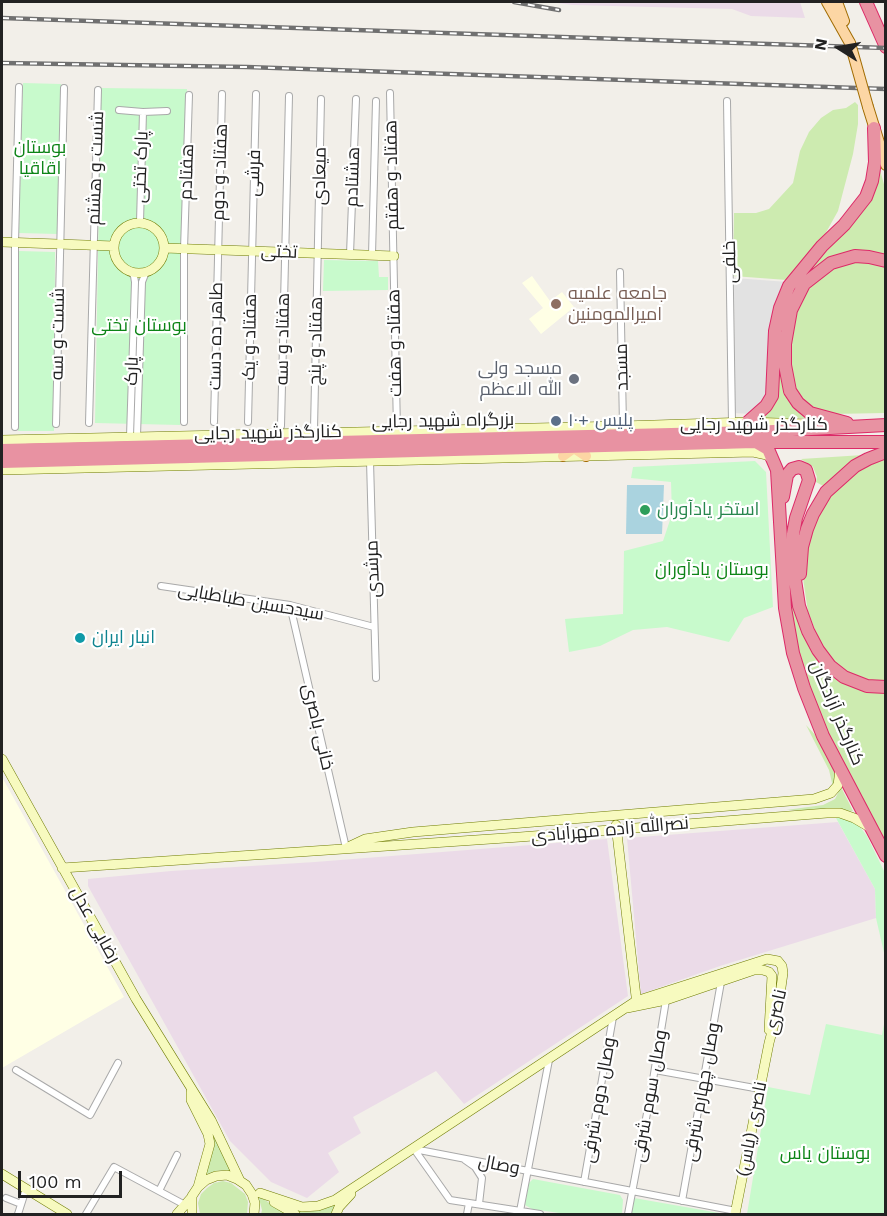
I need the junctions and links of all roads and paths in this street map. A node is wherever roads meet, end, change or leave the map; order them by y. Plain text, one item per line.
1 (827, 2) edge
2 (837, 2) edge
3 (866, 2) edge
4 (850, 44) junction
5 (884, 44) edge
6 (19, 87) dead end
7 (64, 88) dead end
8 (98, 90) dead end
9 (390, 93) dead end
10 (222, 94) dead end
11 (256, 94) dead end
12 (189, 95) dead end
13 (289, 96) dead end
14 (321, 99) dead end
15 (356, 99) dead end
16 (376, 101) dead end
17 (727, 101) dead end
18 (119, 110) dead end
19 (167, 111) dead end
20 (143, 112) junction
21 (874, 129) junction
22 (885, 165) edge
23 (140, 222) junction
24 (2, 242) edge
25 (15, 243) junction
26 (60, 244) junction
27 (94, 246) junction
28 (114, 246) junction
29 (164, 248) junction
30 (184, 249) junction
31 (218, 250) junction
32 (251, 251) junction
33 (285, 252) junction
34 (318, 253) junction
35 (350, 254) junction
36 (372, 255) junction
37 (394, 256) junction
38 (885, 261) edge
39 (130, 271) junction
40 (146, 272) junction
41 (620, 272) dead end
42 (138, 312) junction
43 (214, 422) dead end
44 (248, 422) dead end
45 (732, 422) junction
46 (748, 422) junction
47 (89, 423) dead end
48 (184, 423) dead end
49 (56, 424) dead end
50 (885, 425) edge
51 (281, 426) dead end
52 (15, 427) dead end
53 (859, 427) junction
54 (314, 429) dead end
55 (397, 430) junction
56 (623, 430) junction
57 (134, 434) junction
58 (2, 440) edge
59 (755, 442) junction
60 (885, 442) edge
61 (574, 448) junction
62 (2, 450) edge
63 (885, 452) edge
64 (562, 456) junction
65 (586, 456) junction
66 (773, 460) junction
67 (370, 461) junction
68 (2, 462) edge
69 (2, 470) edge
70 (780, 510) junction
71 (161, 586) dead end
72 (290, 605) junction
73 (804, 620) junction
74 (375, 627) junction
75 (376, 678) dead end
76 (885, 687) edge
77 (2, 759) edge
78 (840, 767) junction
79 (615, 815) junction
80 (871, 828) junction
81 (616, 829) junction
82 (346, 848) junction
83 (885, 856) edge
84 (62, 868) junction
85 (722, 982) junction
86 (666, 1000) junction
87 (636, 1004) junction
88 (613, 1017) junction
89 (769, 1043) junction
90 (549, 1060) junction
91 (118, 1063) dead end
92 (16, 1070) dead end
93 (655, 1070) junction
94 (705, 1079) junction
95 (760, 1089) junction
96 (191, 1090) junction
97 (414, 1149) junction
98 (177, 1155) dead end
99 (462, 1158) junction
100 (527, 1171) junction
101 (2, 1174) edge
102 (363, 1182) junction
103 (584, 1182) junction
104 (243, 1183) junction
105 (198, 1187) junction
106 (26, 1190) junction
107 (159, 1191) junction
108 (633, 1191) junction
109 (260, 1193) junction
110 (192, 1196) junction
111 (6, 1198) dead end
112 (682, 1201) junction
113 (469, 1203) junction
114 (21, 1204) junction
115 (479, 1204) junction
116 (185, 1205) junction
117 (520, 1211) junction
118 (735, 1213) edge
119 (18, 1215) edge
120 (67, 1215) edge
121 (86, 1215) edge
122 (177, 1215) edge
123 (192, 1215) edge
124 (254, 1215) edge
125 (295, 1215) edge
126 (336, 1215) edge
127 (467, 1215) edge
128 (540, 1215) edge
129 (628, 1215) edge

1 - 4 main road
2 - 4 main road
3 - 5 highway
4 - 21 main road, bridge
6 - 25 street
7 - 26 street, شست و سه
8 - 27 street, شست و هشتم
9 - 37 street, هفتاد و هفتم
10 - 31 street, هفتاد و دوم
11 - 32 street, فرشی
12 - 30 street, هفتادم
13 - 33 street, هفتاد و سه
14 - 34 street, میعادی
15 - 35 street, هشتادم
16 - 36 street
17 - 45 street, خلفی
18 - 20 street
19 - 20 street
20 - 23 street, پارک تختی
21 - 22 main road
21 - 46 highway
23 - 28 street
23 - 29 street
24 - 25 street
25 - 26 street
25 - 52 street
26 - 27 street
26 - 49 street, شست و سه
27 - 28 street
27 - 47 street, شست و هشتم
28 - 39 street
29 - 30 street, تختی
29 - 40 street
30 - 31 street, تختی
30 - 48 street, هفتادم
31 - 32 street, تختی
31 - 43 street, طاهر ده دست
32 - 33 street, تختی
32 - 44 street, هفتاد و یک
33 - 34 street, تختی
33 - 51 street, هفتاد و سه
34 - 35 street, تختی
34 - 54 street, هفتاد و پنج
35 - 36 street, تختی
36 - 37 street, تختی
37 - 55 street, هفتاد و هفت
38 - 53 highway
39 - 40 street
39 - 42 street, پارک
40 - 42 street, پارک
41 - 56 street, مسجد
42 - 57 street, پارک
45 - 46 street, کنارگذر شهید رجایی
45 - 56 street, کنارگذر شهید رجایی
46 - 53 street, کنارگذر شهید رجایی
50 - 53 highway, بزرگراه شهید رجایی
53 - 56 highway, بزرگراه شهید رجایی
55 - 56 street, کنارگذر شهید رجایی
55 - 57 street, کنارگذر شهید رجایی
56 - 62 highway, بزرگراه شهید رجایی
57 - 58 street, کنارگذر شهید رجایی
59 - 60 highway, بزرگراه شهید رجایی
59 - 61 highway, بزرگراه شهید رجایی
59 - 66 highway
61 - 64 main road
61 - 65 main road
61 - 68 highway, بزرگراه شهید رجایی
63 - 73 highway
64 - 65 street, کنارگذر شهید رجایی
64 - 67 street, کنارگذر شهید رجایی
65 - 66 street, کنارگذر شهید رجایی
66 - 70 highway, کنارگذر آزادگان
67 - 69 street, کنارگذر شهید رجایی
67 - 74 street, مرشدی
70 - 73 highway
70 - 78 highway, کنارگذر آزادگان
71 - 72 street, سیدحسین طباطبایی
72 - 74 street, سیدحسین طباطبایی
72 - 82 street, خانی باصری
73 - 76 highway
74 - 75 street, مرشدی
77 - 84 street, رضایی عدل
78 - 79 street, نصرالله زاده مهرآبادی
78 - 80 highway, کنارگذر آزادگان
79 - 81 street
79 - 82 street, نصرالله زاده مهرآبادی
80 - 81 street, نصرالله زاده مهرآبادی
80 - 83 highway, کنارگذر آزادگان
81 - 82 street, نصرالله زاده مهرآبادی
81 - 87 street
82 - 84 street, نصرالله زاده مهرآبادی
84 - 96 street, رضایی عدل
85 - 86 street, ناصری
85 - 89 street, ناصری
85 - 94 street, وصال چهارم شرقی
86 - 87 street, ناصری
86 - 93 street, وصال سوم شرقی
87 - 88 street, ناصری
87 - 89 street, ناصری
88 - 90 street, ناصری
88 - 103 street, وصال دوم شرقی
89 - 95 street, ناصری (یاس)
90 - 97 street, ناصری
90 - 100 street
91 - 92 street
93 - 94 street
93 - 108 street, وصال سوم شرقی
94 - 95 street
94 - 112 street, وصال چهارم شرقی
95 - 118 street, ناصری (یاس)
96 - 104 street
96 - 105 street
97 - 99 street, وصال
97 - 102 street, ناصری
97 - 113 street
98 - 107 street
99 - 100 street, وصال
99 - 115 street
100 - 103 street, وصال
100 - 117 street
101 - 106 street
102 - 109 street, ناصری
102 - 126 street
103 - 108 street, وصال
104 - 105 street
104 - 109 street
104 - 124 street
105 - 110 street
106 - 114 street
106 - 120 street
107 - 116 street
107 - 121 street
108 - 112 street, وصال
108 - 129 street, وصال سوم شرقی
109 - 125 street
110 - 116 street
110 - 123 street
111 - 114 street
112 - 118 street, وصال
113 - 115 street
113 - 127 street
114 - 119 street
115 - 117 street
116 - 122 street
117 - 128 street

